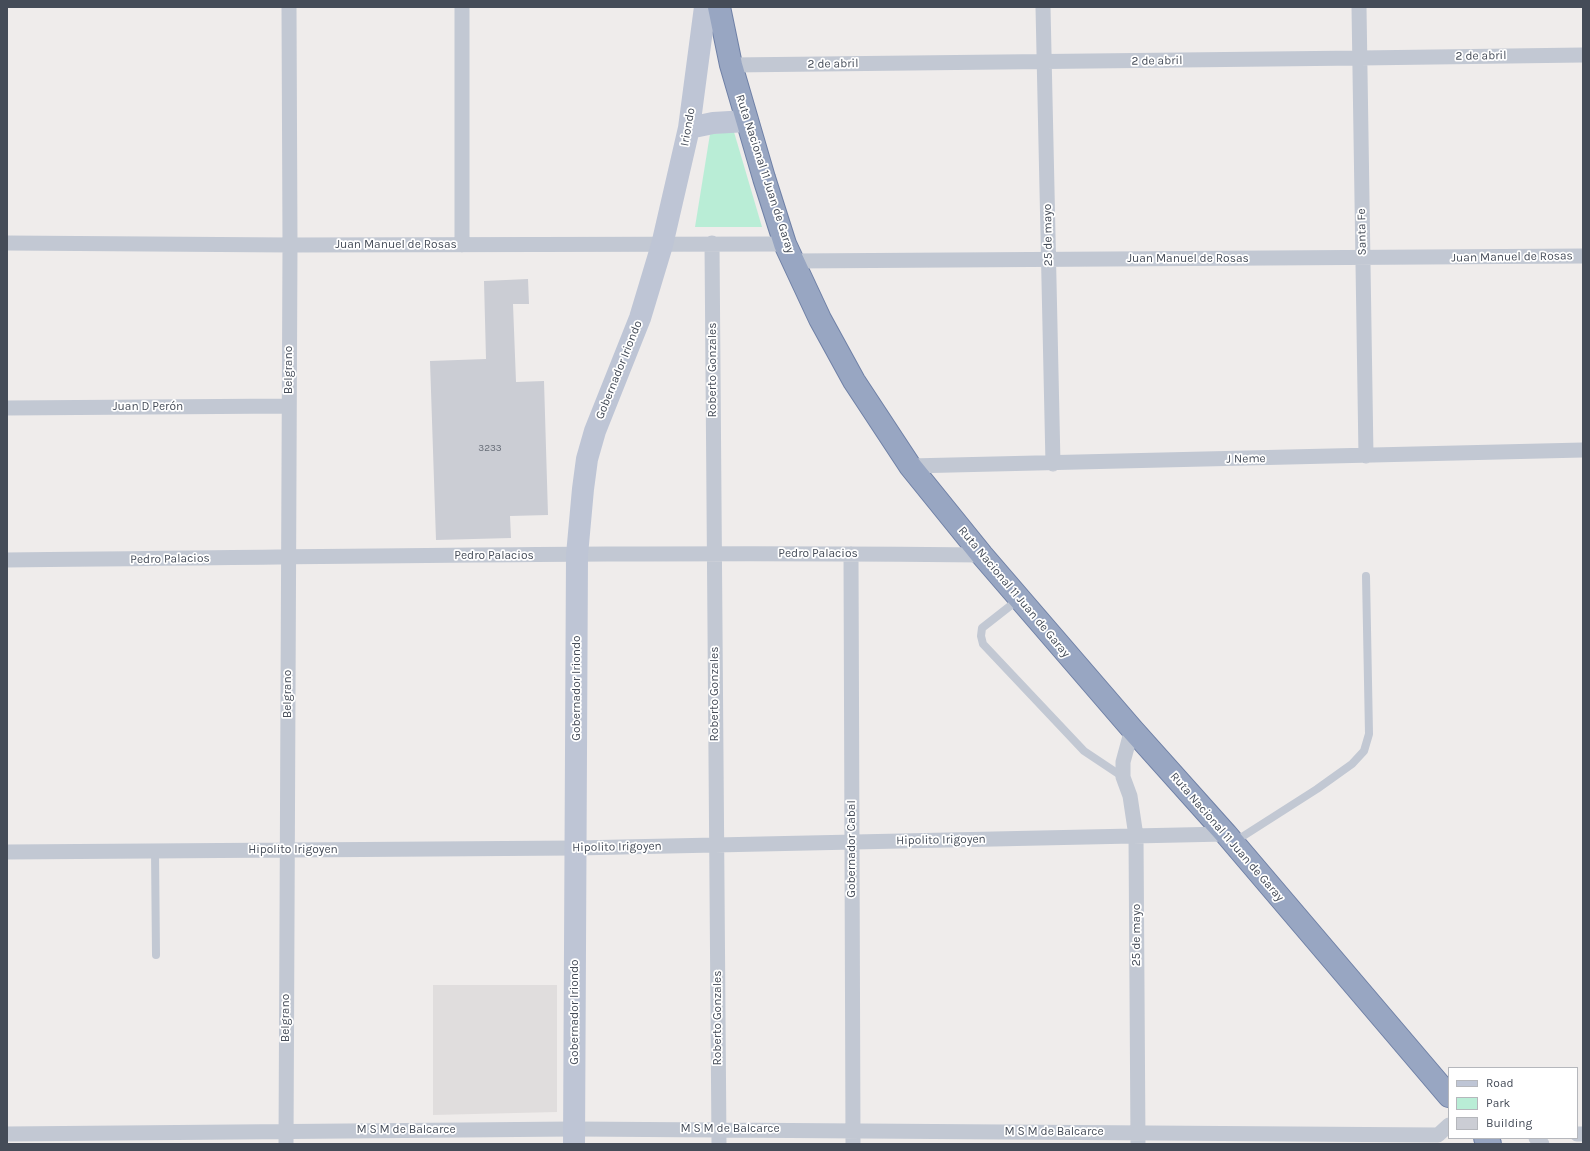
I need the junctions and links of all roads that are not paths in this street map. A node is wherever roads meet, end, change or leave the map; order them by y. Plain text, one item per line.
1 (289, 7) edge
2 (462, 7) edge
3 (705, 7) edge
4 (720, 7) edge
5 (1042, 7) edge
6 (1359, 7) edge
7 (1583, 55) edge
8 (1360, 58) junction
9 (1044, 62) junction
10 (731, 65) junction
11 (747, 121) junction
12 (689, 128) junction
13 (7, 243) edge
14 (712, 244) junction
15 (290, 245) junction
16 (462, 245) junction
17 (662, 245) junction
18 (789, 252) junction
19 (1583, 256) edge
20 (1363, 258) junction
21 (1048, 260) junction
22 (289, 406) junction
23 (7, 408) edge
24 (1583, 450) edge
25 (1366, 456) junction
26 (1053, 464) junction
27 (910, 466) junction
28 (714, 554) junction
29 (851, 554) junction
30 (577, 555) junction
31 (982, 555) junction
32 (289, 557) junction
33 (7, 560) edge
34 (1366, 576) dead end
35 (1019, 599) junction
36 (1132, 728) junction
37 (1123, 777) junction
38 (1136, 836) junction
39 (1230, 838) junction
40 (852, 842) junction
41 (717, 844) junction
42 (576, 848) junction
43 (287, 850) junction
44 (155, 851) junction
45 (7, 852) edge
46 (156, 955) dead end
47 (1448, 1095) edge
48 (7, 1134) edge
49 (1442, 1135) edge
50 (574, 1136) edge
51 (719, 1137) edge
52 (853, 1137) edge
53 (286, 1138) edge
54 (1138, 1138) edge

1 - 15 street, Belgrano
2 - 16 street
3 - 12 main road, Iriondo
4 - 10 highway, Ruta Nacional 11 Juan de Garay
5 - 9 street, 25 de mayo
6 - 8 street, Santa Fe
7 - 8 street, 2 de abril
8 - 9 street, 2 de abril
8 - 20 street, Santa Fe
9 - 10 street, 2 de abril
9 - 21 street, 25 de mayo
10 - 11 highway, Ruta Nacional 11 Juan de Garay
11 - 12 main road
11 - 18 highway, Ruta Nacional 11 Juan de Garay
12 - 17 main road, Iriondo
13 - 15 street, Juan Manuel de Rosas
14 - 17 street, Juan Manuel de Rosas
14 - 18 street, Juan Manuel de Rosas
14 - 28 street, Roberto Gonzales
15 - 16 street, Juan Manuel de Rosas
15 - 22 street, Belgrano
16 - 17 street, Juan Manuel de Rosas
17 - 30 main road, Gobernador Iriondo
18 - 21 street, Juan Manuel de Rosas
18 - 27 highway, Ruta Nacional 11 Juan de Garay
19 - 20 street, Juan Manuel de Rosas
20 - 21 street, Juan Manuel de Rosas
20 - 25 street, Santa Fe
21 - 26 street, 25 de mayo
22 - 23 street, Juan D Perón
22 - 32 street, Belgrano
24 - 25 street, J Neme
25 - 26 street, J Neme
26 - 27 street, J Neme
27 - 31 highway, Ruta Nacional 11 Juan de Garay
28 - 29 street, Pedro Palacios
28 - 30 street, Pedro Palacios
28 - 41 street, Roberto Gonzales
29 - 31 street, Pedro Palacios
29 - 40 street, Gobernador Cabal
30 - 32 street, Pedro Palacios
30 - 42 main road, Gobernador Iriondo
31 - 35 highway, Ruta Nacional 11 Juan de Garay
32 - 33 street, Pedro Palacios
32 - 43 street, Belgrano
34 - 39 lane
35 - 36 highway, Ruta Nacional 11 Juan de Garay
35 - 37 lane
36 - 37 street, 25 de mayo
36 - 39 highway, Ruta Nacional 11 Juan de Garay
37 - 38 street, 25 de mayo
38 - 39 street, Hipolito Irigoyen
38 - 40 street, Hipolito Irigoyen
38 - 54 street, 25 de mayo
39 - 47 highway, Ruta Nacional 11 Juan de Garay
40 - 41 street, Hipolito Irigoyen
40 - 52 street, Gobernador Cabal
41 - 42 street, Hipolito Irigoyen
41 - 51 street, Roberto Gonzales
42 - 43 street, Hipolito Irigoyen
42 - 50 main road, Gobernador Iriondo
43 - 44 street, Hipolito Irigoyen
43 - 53 street, Belgrano
44 - 45 street, Hipolito Irigoyen
44 - 46 lane
48 - 53 street, M S M de Balcarce
49 - 54 street, M S M de Balcarce
50 - 51 street, M S M de Balcarce
50 - 53 street, M S M de Balcarce
51 - 52 street, M S M de Balcarce
52 - 54 street, M S M de Balcarce

